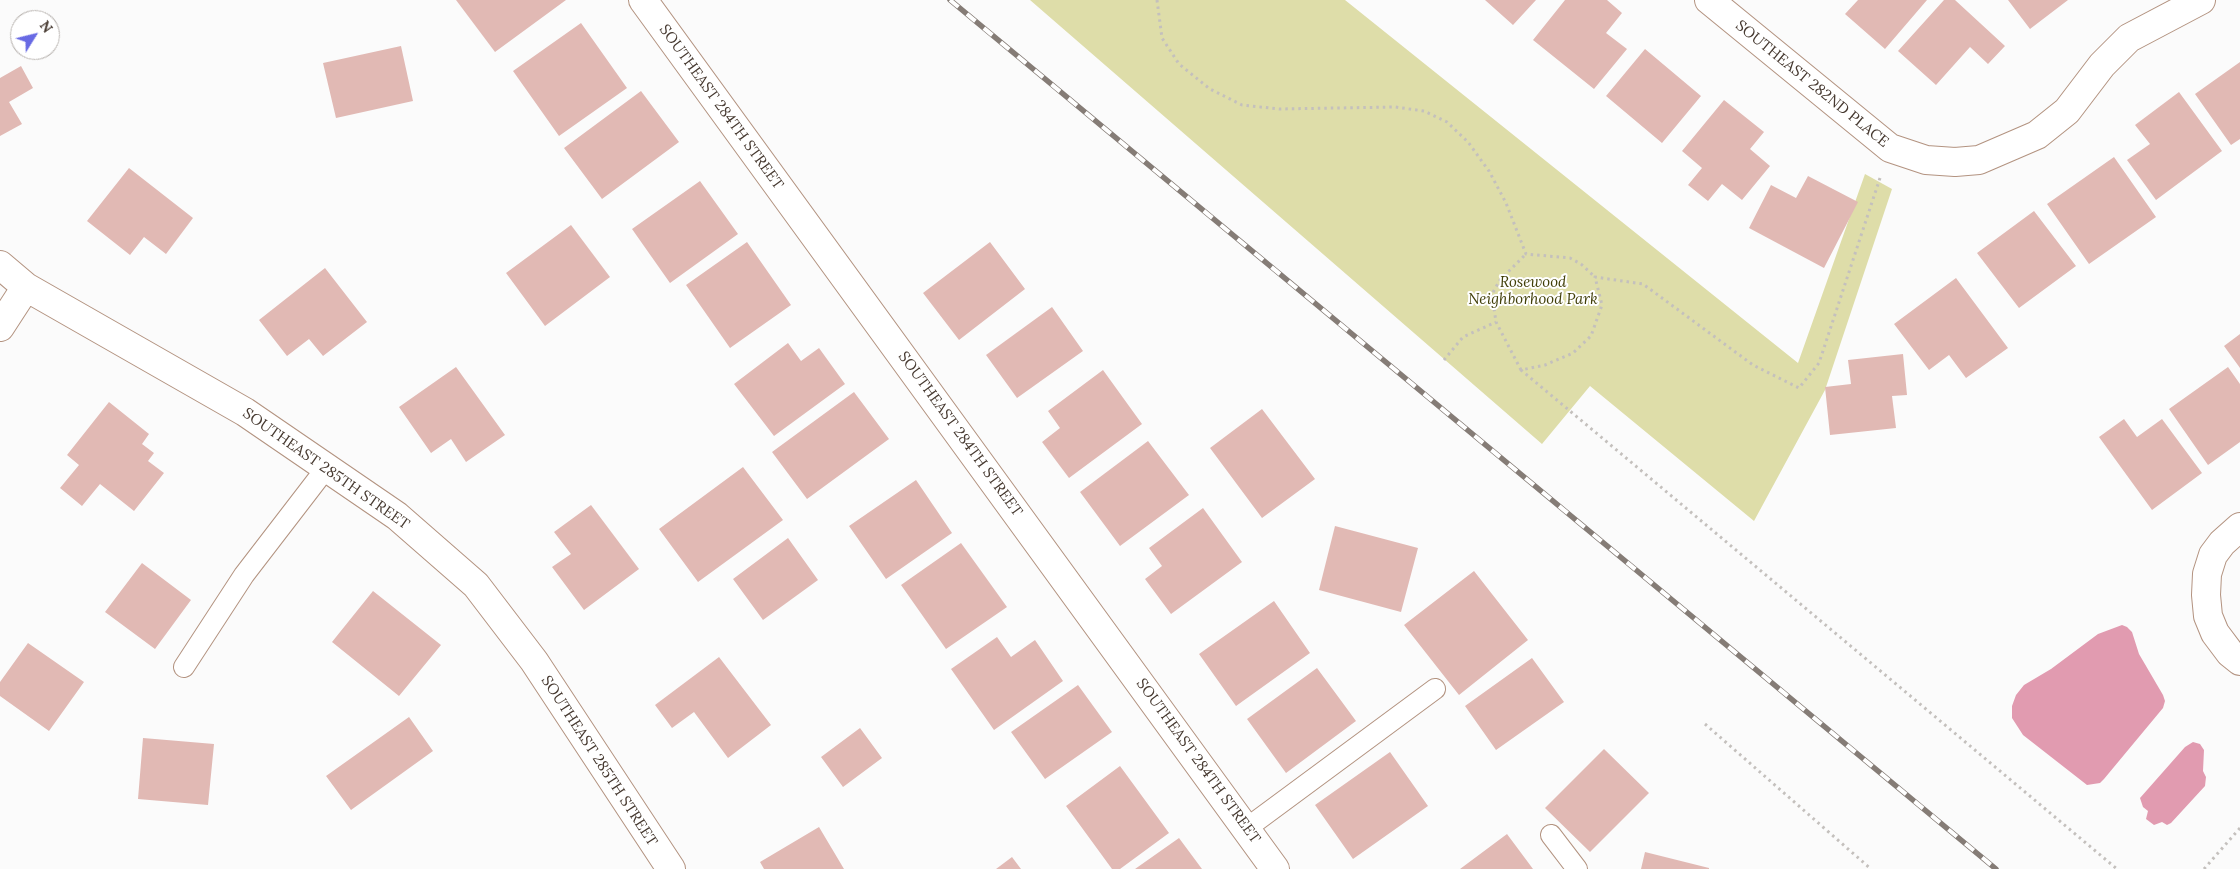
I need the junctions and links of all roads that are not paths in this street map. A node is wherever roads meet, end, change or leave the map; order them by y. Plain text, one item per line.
1 (643, 0) edge
2 (1708, 0) edge
3 (2201, 0) edge
4 (0, 265) edge
5 (26, 286) junction
6 (0, 327) edge
7 (327, 468) junction
8 (2240, 527) edge
9 (2240, 661) edge
10 (184, 667) dead end
11 (1435, 690) dead end
12 (1247, 828) junction
13 (1551, 835) dead end
14 (671, 869) edge
15 (1275, 869) edge
16 (1577, 869) edge

1 - 12 street, SOUTHEAST 284TH STREET
2 - 3 street, SOUTHEAST 282ND PLACE
4 - 5 street, SOUTHEAST 285TH STREET
5 - 6 street
5 - 7 street, SOUTHEAST 285TH STREET
7 - 10 lane
7 - 14 street, SOUTHEAST 285TH STREET
8 - 9 street
11 - 12 lane
12 - 15 street, SOUTHEAST 284TH STREET
13 - 16 lane

